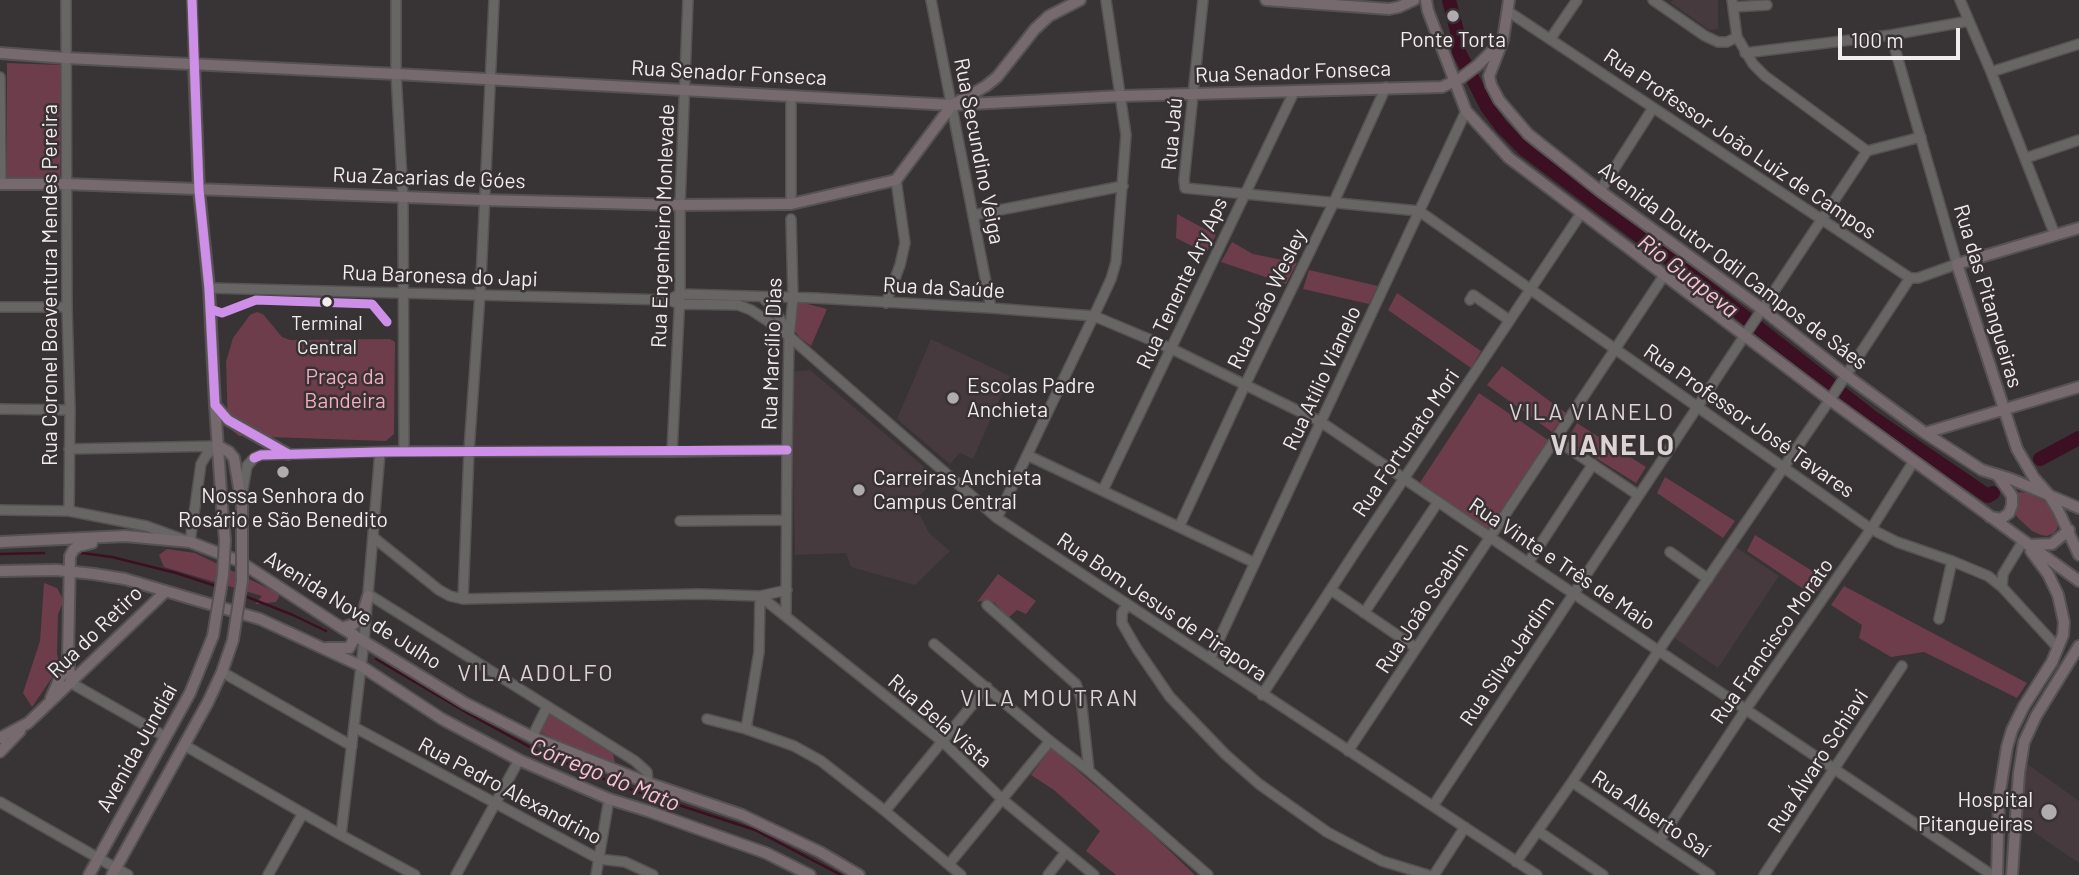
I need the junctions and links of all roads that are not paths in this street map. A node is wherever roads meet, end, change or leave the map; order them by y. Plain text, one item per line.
1 (66, 0) edge
2 (192, 0) edge
3 (396, 0) edge
4 (494, 0) edge
5 (688, 0) edge
6 (931, 0) edge
7 (1080, 0) edge
8 (1106, 0) edge
9 (1203, 0) edge
10 (1266, 0) edge
11 (1414, 0) edge
12 (1426, 0) edge
13 (1577, 0) edge
14 (1653, 0) edge
15 (1960, 0) edge
16 (1733, 3) edge
17 (1388, 4) edge
18 (1767, 5) dead end
19 (1509, 6) edge
20 (1969, 21) junction
21 (1891, 35) junction
22 (1737, 37) junction
23 (1551, 38) junction
24 (1503, 40) junction
25 (2079, 44) edge
26 (0, 53) edge
27 (1745, 53) junction
28 (66, 58) junction
29 (194, 64) junction
30 (1991, 72) junction
31 (396, 74) junction
32 (0, 77) edge
33 (490, 80) junction
34 (1458, 80) junction
35 (986, 86) junction
36 (1386, 87) junction
37 (684, 90) junction
38 (1294, 92) junction
39 (1193, 94) junction
40 (791, 96) junction
41 (1121, 96) junction
42 (997, 103) junction
43 (952, 105) junction
44 (1653, 108) junction
45 (1466, 111) junction
46 (1921, 137) junction
47 (2079, 140) edge
48 (1867, 151) junction
49 (2026, 158) junction
50 (896, 180) junction
51 (0, 184) edge
52 (66, 184) junction
53 (1123, 186) junction
54 (199, 190) junction
55 (1600, 191) junction
56 (1243, 195) junction
57 (403, 196) junction
58 (483, 200) junction
59 (791, 204) junction
60 (1333, 204) junction
61 (680, 205) junction
62 (1419, 211) junction
63 (1582, 212) junction
64 (974, 215) junction
65 (1821, 218) junction
66 (791, 219) dead end
67 (2079, 228) edge
68 (2055, 235) junction
69 (1957, 264) junction
70 (1665, 274) junction
71 (1910, 278) junction
72 (209, 288) junction
73 (1530, 289) junction
74 (403, 292) junction
75 (479, 294) junction
76 (763, 298) junction
77 (793, 298) junction
78 (680, 299) junction
79 (1470, 300) dead end
80 (886, 303) junction
81 (0, 307) edge
82 (67, 307) junction
83 (991, 308) junction
84 (1759, 314) junction
85 (1094, 316) junction
86 (1509, 320) junction
87 (1748, 332) junction
88 (786, 335) junction
89 (1170, 348) junction
90 (1617, 348) junction
91 (1845, 378) junction
92 (1245, 385) junction
93 (2079, 387) edge
94 (1832, 397) junction
95 (215, 405) junction
96 (1698, 408) junction
97 (0, 409) edge
98 (2003, 409) junction
99 (70, 410) junction
100 (1321, 422) junction
101 (1925, 433) junction
102 (1555, 439) junction
103 (218, 446) junction
104 (69, 449) junction
105 (787, 450) junction
106 (469, 451) junction
107 (380, 452) junction
108 (404, 452) junction
109 (672, 452) junction
110 (288, 454) junction
111 (1027, 455) junction
112 (1914, 461) junction
113 (1593, 464) junction
114 (1784, 468) junction
115 (1998, 476) junction
116 (1404, 478) junction
117 (1103, 491) junction
118 (1638, 495) junction
119 (2049, 495) junction
120 (242, 500) junction
121 (1438, 502) junction
122 (2079, 508) edge
123 (0, 510) edge
124 (69, 511) junction
125 (1990, 517) junction
126 (997, 518) junction
127 (786, 520) junction
128 (680, 521) dead end
129 (1180, 527) junction
130 (1871, 529) junction
131 (2069, 530) junction
132 (125, 536) junction
133 (373, 537) junction
134 (1489, 537) junction
135 (0, 542) edge
136 (190, 542) junction
137 (2026, 543) junction
138 (1670, 552) dead end
139 (2079, 555) edge
140 (1952, 561) junction
141 (1255, 563) junction
142 (1528, 563) junction
143 (0, 571) edge
144 (69, 571) junction
145 (1707, 579) junction
146 (2079, 581) edge
147 (2002, 587) junction
148 (786, 590) junction
149 (1331, 590) junction
150 (166, 591) junction
151 (1573, 594) junction
152 (368, 595) junction
153 (760, 596) junction
154 (463, 599) junction
155 (988, 605) dead end
156 (1127, 606) junction
157 (1364, 613) junction
158 (786, 615) junction
159 (1939, 619) dead end
160 (342, 628) junction
161 (353, 634) junction
162 (364, 640) junction
163 (934, 644) dead end
164 (2079, 646) edge
165 (321, 647) junction
166 (1416, 648) junction
167 (2058, 648) junction
168 (1659, 650) junction
169 (69, 656) junction
170 (1210, 659) junction
171 (88, 666) junction
172 (361, 666) junction
173 (1902, 666) dead end
174 (222, 672) junction
175 (71, 683) junction
176 (987, 687) junction
177 (1262, 695) junction
178 (50, 701) junction
179 (548, 707) junction
180 (1746, 709) junction
181 (707, 719) dead end
182 (28, 723) junction
183 (355, 727) junction
184 (746, 729) junction
185 (166, 737) junction
186 (531, 737) junction
187 (0, 738) edge
188 (1051, 741) junction
189 (943, 743) junction
190 (184, 745) junction
191 (352, 746) junction
192 (1348, 751) junction
193 (0, 752) edge
194 (519, 760) junction
195 (1834, 768) junction
196 (1089, 771) junction
197 (1572, 782) junction
198 (648, 783) junction
199 (609, 799) junction
200 (1003, 800) junction
201 (0, 802) edge
202 (495, 804) junction
203 (1433, 806) junction
204 (886, 811) junction
205 (303, 813) junction
206 (1465, 827) junction
207 (1538, 831) junction
208 (341, 835) junction
209 (1659, 841) junction
210 (1066, 852) junction
211 (98, 858) junction
212 (599, 859) junction
213 (1516, 862) junction
214 (949, 864) junction
215 (114, 872) edge
216 (89, 875) edge
217 (128, 875) edge
218 (268, 875) edge
219 (415, 875) edge
220 (456, 875) edge
221 (596, 875) edge
222 (653, 875) edge
223 (810, 875) edge
224 (859, 875) edge
225 (961, 875) edge
226 (1048, 875) edge
227 (1094, 875) edge
228 (1208, 875) edge
229 (1428, 875) edge
230 (1434, 875) edge
231 (1537, 875) edge
232 (1603, 875) edge
233 (1710, 875) edge
234 (1764, 875) edge
235 (1994, 875) edge
236 (2012, 875) edge

1 - 28 street, Rua Coronel Boaventura Mendes Pereira
2 - 29 street
3 - 31 street
4 - 33 street
5 - 37 street, Rua Engenheiro Monlevade
6 - 43 street, Rua Secundino Veiga
7 - 35 main road
8 - 41 street
9 - 39 street, Rua Jaú
10 - 17 main road
11 - 17 main road
12 - 34 main road
13 - 23 street
14 - 22 street
15 - 20 street
16 - 18 street
16 - 22 street
19 - 23 street, Rua Professor João Luiz de Campos
19 - 24 main road, Avenida Doutor Odil Campos de Sáes
20 - 21 street
20 - 30 street
21 - 27 street
21 - 46 street, Rua das Pitangueiras
22 - 27 street
23 - 44 street, Rua Professor João Luiz de Campos
24 - 34 main road
24 - 55 main road, Avenida Doutor Odil Campos de Sáes
25 - 30 street
26 - 28 main road, Rua Senador Fonseca
27 - 48 street
28 - 29 main road, Rua Senador Fonseca
28 - 52 street, Rua Coronel Boaventura Mendes Pereira
29 - 31 main road, Rua Senador Fonseca
29 - 54 main road
30 - 49 street
31 - 33 main road, Rua Senador Fonseca
31 - 57 street
32 - 51 street
33 - 37 main road, Rua Senador Fonseca
33 - 58 street
34 - 36 main road, Rua Senador Fonseca
34 - 45 main road
35 - 42 main road
35 - 43 main road
36 - 38 main road, Rua Senador Fonseca
36 - 60 street, Rua João Wesley
37 - 40 main road, Rua Senador Fonseca
37 - 61 street, Rua Engenheiro Monlevade
38 - 39 main road, Rua Senador Fonseca
38 - 56 street, Rua Tenente Ary Aps
39 - 41 main road, Rua Senador Fonseca
39 - 56 street, Rua Jaú
40 - 43 main road, Rua Senador Fonseca
40 - 59 street
41 - 42 main road, Rua Senador Fonseca
41 - 53 street
42 - 43 main road, Rua Senador Fonseca
43 - 50 main road
43 - 64 street, Rua Secundino Veiga
44 - 55 street
44 - 65 street, Rua Professor João Luiz de Campos
45 - 62 street, Rua Atílio Vianelo
45 - 63 main road
46 - 48 street
46 - 69 street, Rua das Pitangueiras
47 - 49 street
48 - 65 street, Rua Silva Jardim
49 - 68 street
50 - 59 main road, Rua Zacarias de Góes
50 - 80 street
51 - 52 main road, Rua Zacarias de Góes
52 - 54 main road, Rua Zacarias de Góes
52 - 82 street, Rua Coronel Boaventura Mendes Pereira
53 - 64 street
53 - 85 street
54 - 57 main road, Rua Zacarias de Góes
54 - 72 main road
55 - 84 main road, Avenida Doutor Odil Campos de Sáes
56 - 60 street
56 - 89 street, Rua Tenente Ary Aps
57 - 58 main road, Rua Zacarias de Góes
57 - 74 street
58 - 61 main road, Rua Zacarias de Góes
58 - 75 street
59 - 61 main road, Rua Zacarias de Góes
60 - 62 street
60 - 92 street, Rua João Wesley
61 - 78 street, Rua Engenheiro Monlevade
62 - 73 street, Rua Professor José Tavares
62 - 100 street, Rua Atílio Vianelo
63 - 70 main road
63 - 73 street, Rua Fortunato Mori
64 - 83 street, Rua Secundino Veiga
65 - 71 street, Rua Professor João Luiz de Campos
65 - 84 street, Rua Silva Jardim
66 - 77 street, Rua Marcílio Dias
67 - 68 main road
68 - 69 main road
69 - 71 street
69 - 98 main road, Rua das Pitangueiras
70 - 87 main road
70 - 90 street, Rua João Scabin
71 - 91 street
72 - 74 street, Rua Baronesa do Japi
72 - 95 main road
73 - 86 street, Rua Fortunato Mori
73 - 90 street, Rua Professor José Tavares
74 - 75 street, Rua Baronesa do Japi
74 - 108 street
75 - 78 street, Rua Baronesa do Japi
75 - 106 street
76 - 77 street
76 - 78 street
76 - 88 street
77 - 80 street, Rua da Saúde
77 - 88 street, Rua Marcílio Dias
78 - 88 street, Rua Baronesa do Japi
78 - 109 street, Rua Engenheiro Monlevade
79 - 86 street
80 - 83 street, Rua da Saúde
81 - 82 street
82 - 99 street, Rua Coronel Boaventura Mendes Pereira
83 - 85 street, Rua da Saúde
84 - 87 street, Rua Silva Jardim
84 - 91 main road, Avenida Doutor Odil Campos de Sáes
85 - 89 street, Rua Vinte e Três de Maio
85 - 111 street
86 - 116 street, Rua Fortunato Mori
87 - 94 main road
87 - 96 street, Rua Silva Jardim
88 - 105 street, Rua Marcílio Dias
88 - 126 street, Rua Bom Jesus de Pirapora
89 - 92 street, Rua Vinte e Três de Maio
89 - 117 street, Rua Tenente Ary Aps
90 - 96 street, Rua Professor José Tavares
90 - 102 street, Rua João Scabin
91 - 94 street
91 - 101 main road, Avenida Doutor Odil Campos de Sáes
92 - 100 street, Rua Vinte e Três de Maio
92 - 129 street, Rua João Wesley
93 - 98 main road
94 - 112 main road
94 - 114 street
95 - 103 main road
95 - 110 main road
96 - 114 street, Rua Professor José Tavares
96 - 118 street, Rua Silva Jardim
97 - 99 street
98 - 101 main road
98 - 119 main road, Rua das Pitangueiras
99 - 104 street, Rua Coronel Boaventura Mendes Pereira
100 - 116 street, Rua Vinte e Três de Maio
100 - 141 street, Rua Atílio Vianelo
101 - 115 main road, Avenida Doutor Odil Campos de Sáes
102 - 113 street
102 - 134 street, Rua João Scabin
103 - 104 street
103 - 120 main road, Avenida Jundiaí
103 - 136 street
103 - 185 main road, Avenida Jundiaí, bridge
104 - 124 street, Rua Coronel Boaventura Mendes Pereira
105 - 109 street
105 - 127 street, Rua Marcílio Dias
106 - 108 street
106 - 109 street
106 - 154 street
107 - 108 street
107 - 110 street
107 - 133 street
110 - 120 street
111 - 117 street
111 - 126 street
112 - 125 main road
112 - 130 street, Rua Francisco Morato
113 - 118 street
113 - 142 street
114 - 130 street, Rua Professor José Tavares
114 - 145 street
115 - 119 main road, Avenida Doutor Odil Campos de Sáes
115 - 125 main road
116 - 121 street, Rua Vinte e Três de Maio
116 - 149 street, Rua Fortunato Mori
117 - 129 street
118 - 151 street, Rua Silva Jardim
119 - 122 main road, Avenida Doutor Odil Campos de Sáes
119 - 131 main road, Rua das Pitangueiras
120 - 174 main road, Avenida Jundiaí, bridge
121 - 134 street, Rua Vinte e Três de Maio
121 - 157 street
123 - 124 street
124 - 136 street
125 - 137 main road
126 - 156 street, Rua Bom Jesus de Pirapora
127 - 128 street
127 - 148 street, Rua Marcílio Dias
129 - 141 street
130 - 140 street, Rua Professor José Tavares
130 - 180 street, Rua Francisco Morato
131 - 137 main road
131 - 139 main road, Rua das Pitangueiras
132 - 135 main road, Avenida Nove de Julho
132 - 136 main road, Avenida Nove de Julho
132 - 144 main road
133 - 152 street
133 - 154 street
134 - 142 street, Rua Vinte e Três de Maio
134 - 166 street, Rua João Scabin
136 - 160 main road, Avenida Nove de Julho
137 - 146 main road
137 - 147 street
137 - 167 main road
138 - 145 street
140 - 147 street, Rua Professor José Tavares
140 - 159 street
141 - 170 street, Rua Atílio Vianelo
142 - 151 street, Rua Vinte e Três de Maio
143 - 144 main road, Avenida Nove de Julho
144 - 150 main road, Avenida Nove de Julho
144 - 169 main road
145 - 168 street
147 - 167 street, Rua Professor José Tavares
148 - 153 street
148 - 158 street, Rua Marcílio Dias
149 - 157 street
149 - 177 street, Rua Fortunato Mori
150 - 165 main road, Avenida Nove de Julho
150 - 171 main road, Rua do Retiro
151 - 168 street, Rua Vinte e Três de Maio
151 - 203 street, Rua Silva Jardim
152 - 160 main road
152 - 162 street
152 - 179 street
153 - 154 street
153 - 158 street, Rua Bela Vista
153 - 184 street
155 - 196 street
156 - 170 street, Rua Bom Jesus de Pirapora
156 - 229 street
157 - 166 street
158 - 189 street, Rua Bela Vista
160 - 161 main road, Avenida Nove de Julho
161 - 162 main road, Avenida Nove de Julho
161 - 165 main road
162 - 172 street
162 - 186 main road, Avenida Nove de Julho
163 - 176 street
164 - 236 main road
165 - 172 main road, Avenida Nove de Julho
166 - 192 street, Rua João Scabin
167 - 235 main road
168 - 180 street, Rua Vinte e Três de Maio
168 - 197 street
169 - 171 main road
169 - 175 main road
169 - 178 main road, Rua do Retiro
170 - 177 street, Rua Bom Jesus de Pirapora
171 - 175 main road, Rua do Retiro
172 - 183 street
172 - 194 main road, Avenida Nove de Julho
173 - 195 street, Rua Álvaro Schiavi
174 - 190 main road, Avenida Jundiaí
174 - 191 street
175 - 178 main road, Rua do Retiro
175 - 185 street
176 - 188 street
176 - 189 street
177 - 192 street, Rua Bom Jesus de Pirapora
178 - 182 main road, Rua do Retiro
179 - 186 street
179 - 198 street
180 - 195 street, Rua Vinte e Três de Maio
180 - 209 street, Rua Francisco Morato
181 - 184 street
182 - 187 main road, Rua do Retiro
182 - 193 main road
183 - 191 street
183 - 202 street, Rua Pedro Alexandrino
184 - 204 street
185 - 211 main road, Avenida Jundiaí
186 - 198 main road, Avenida Nove de Julho
188 - 196 street
188 - 200 street
189 - 200 street, Rua Bela Vista
189 - 204 street
190 - 205 street
190 - 215 main road, Avenida Jundiaí
191 - 208 street
192 - 203 street, Rua Bom Jesus de Pirapora
194 - 199 main road, Avenida Nove de Julho
194 - 202 street
195 - 234 street, Rua Álvaro Schiavi
195 - 235 street, Rua Vinte e Três de Maio
196 - 228 street
197 - 207 street
197 - 209 street, Rua Alberto Saí
198 - 224 main road, Avenida Nove de Julho
199 - 212 street
199 - 223 main road, Avenida Nove de Julho
200 - 210 street, Rua Bela Vista
200 - 214 street
201 - 211 street
202 - 212 street, Rua Pedro Alexandrino
202 - 220 street
203 - 206 street, Rua Bom Jesus de Pirapora
204 - 214 street
205 - 208 street
205 - 218 street
206 - 213 street, Rua Bom Jesus de Pirapora
206 - 230 street
207 - 213 street
207 - 232 street
208 - 219 street
209 - 233 street, Rua Alberto Saí
210 - 226 street
210 - 227 street, Rua Bela Vista
211 - 215 street
211 - 216 main road, Avenida Jundiaí
212 - 221 street
212 - 222 street, Rua Pedro Alexandrino
213 - 231 street, Rua Bom Jesus de Pirapora
214 - 225 street
215 - 217 street

